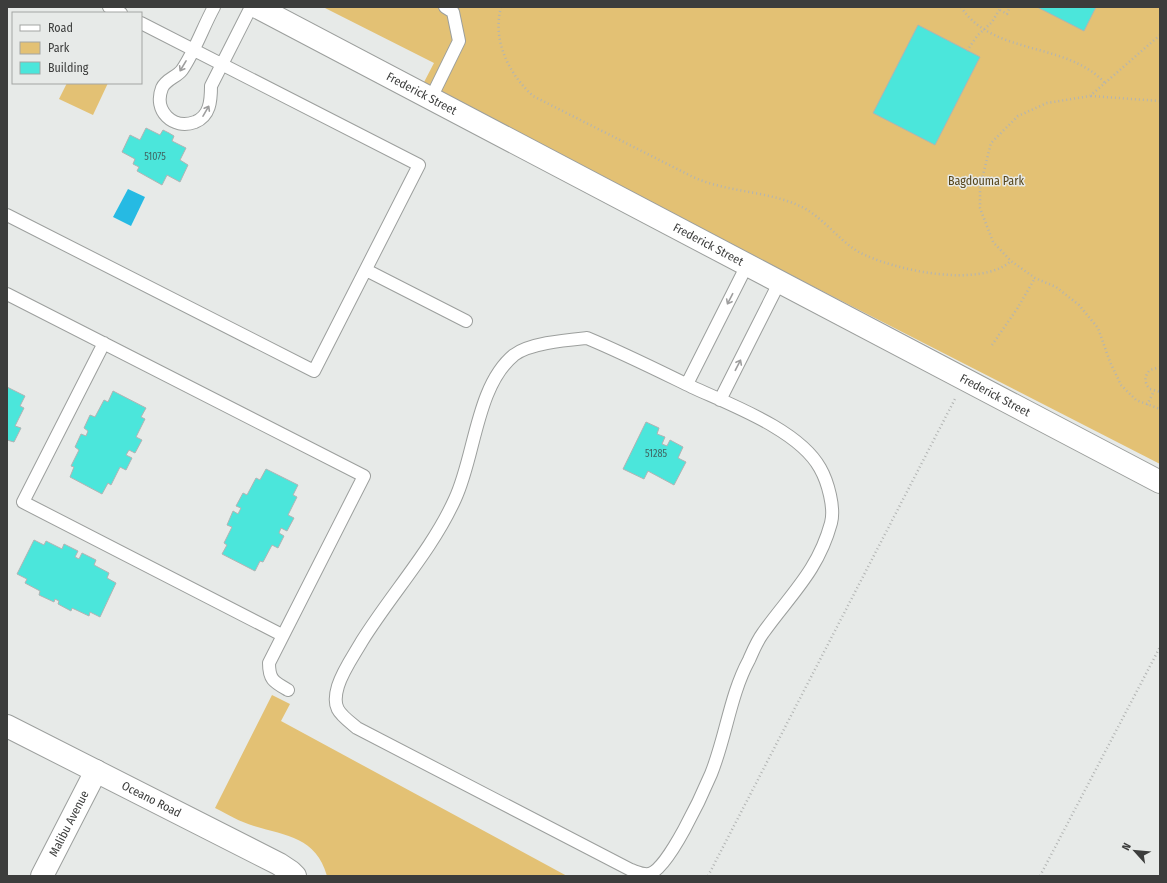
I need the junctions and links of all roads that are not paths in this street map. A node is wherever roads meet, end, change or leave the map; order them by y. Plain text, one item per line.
1 (109, 7) edge
2 (214, 7) edge
3 (251, 7) edge
4 (258, 7) edge
5 (446, 7) edge
6 (119, 12) edge
7 (142, 24) edge
8 (192, 50) junction
9 (222, 64) junction
10 (431, 98) junction
11 (7, 215) edge
12 (747, 265) junction
13 (366, 270) junction
14 (780, 281) junction
15 (7, 294) edge
16 (466, 321) dead end
17 (104, 343) junction
18 (687, 384) junction
19 (720, 400) junction
20 (1160, 482) edge
21 (282, 635) junction
22 (288, 690) dead end
23 (7, 726) edge
24 (96, 771) junction
25 (42, 876) edge
26 (294, 876) edge

1 - 6 lane
2 - 8 lane
3 - 9 lane
4 - 10 street, Frederick Street
5 - 10 lane
7 - 8 lane
8 - 9 lane
8 -> 9 lane
9 - 13 lane
10 - 12 street, Frederick Street
11 - 13 lane
12 - 14 street, Frederick Street
12 -> 18 lane
13 - 16 lane
19 -> 14 lane
14 - 20 street, Frederick Street
15 - 17 lane
17 - 21 lane
17 - 21 lane
18 - 19 lane
18 - 19 lane
21 - 22 lane
23 - 24 street, Oceano Road
24 - 25 street, Malibu Avenue
24 - 26 street, Oceano Road

